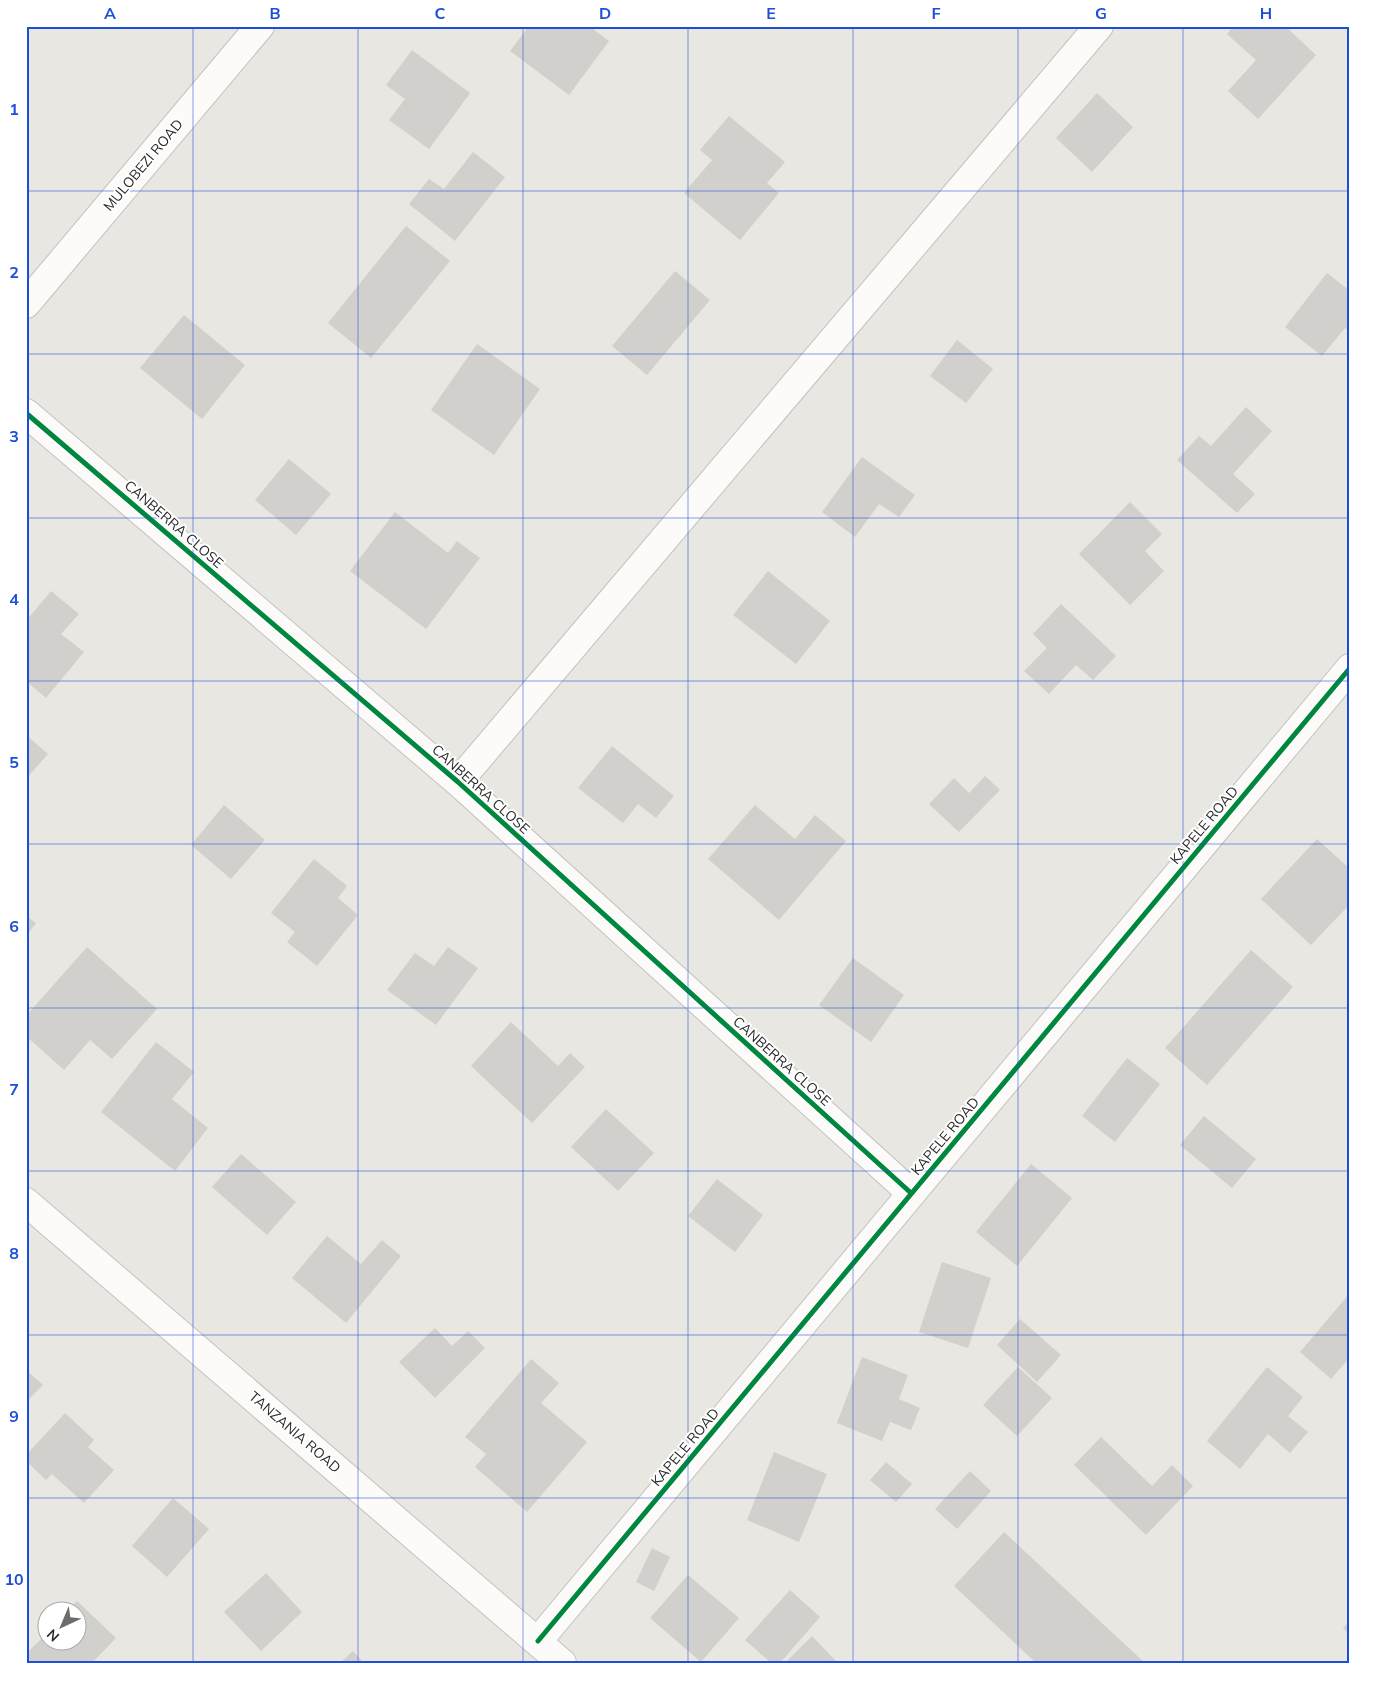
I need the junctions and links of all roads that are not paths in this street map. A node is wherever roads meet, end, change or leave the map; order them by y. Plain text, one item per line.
1 (260, 26) edge
2 (1099, 26) edge
3 (26, 304) edge
4 (26, 413) edge
5 (1350, 668) edge
6 (458, 782) junction
7 (911, 1193) junction
8 (26, 1202) edge
9 (538, 1641) junction
10 (562, 1663) edge

1 - 3 street, MULOBEZI ROAD
2 - 6 street
4 - 6 street, CANBERRA CLOSE
5 - 7 street, KAPELE ROAD
6 - 7 street, CANBERRA CLOSE
7 - 9 street, KAPELE ROAD
8 - 9 street, TANZANIA ROAD
9 - 10 street, TANZANIA ROAD

